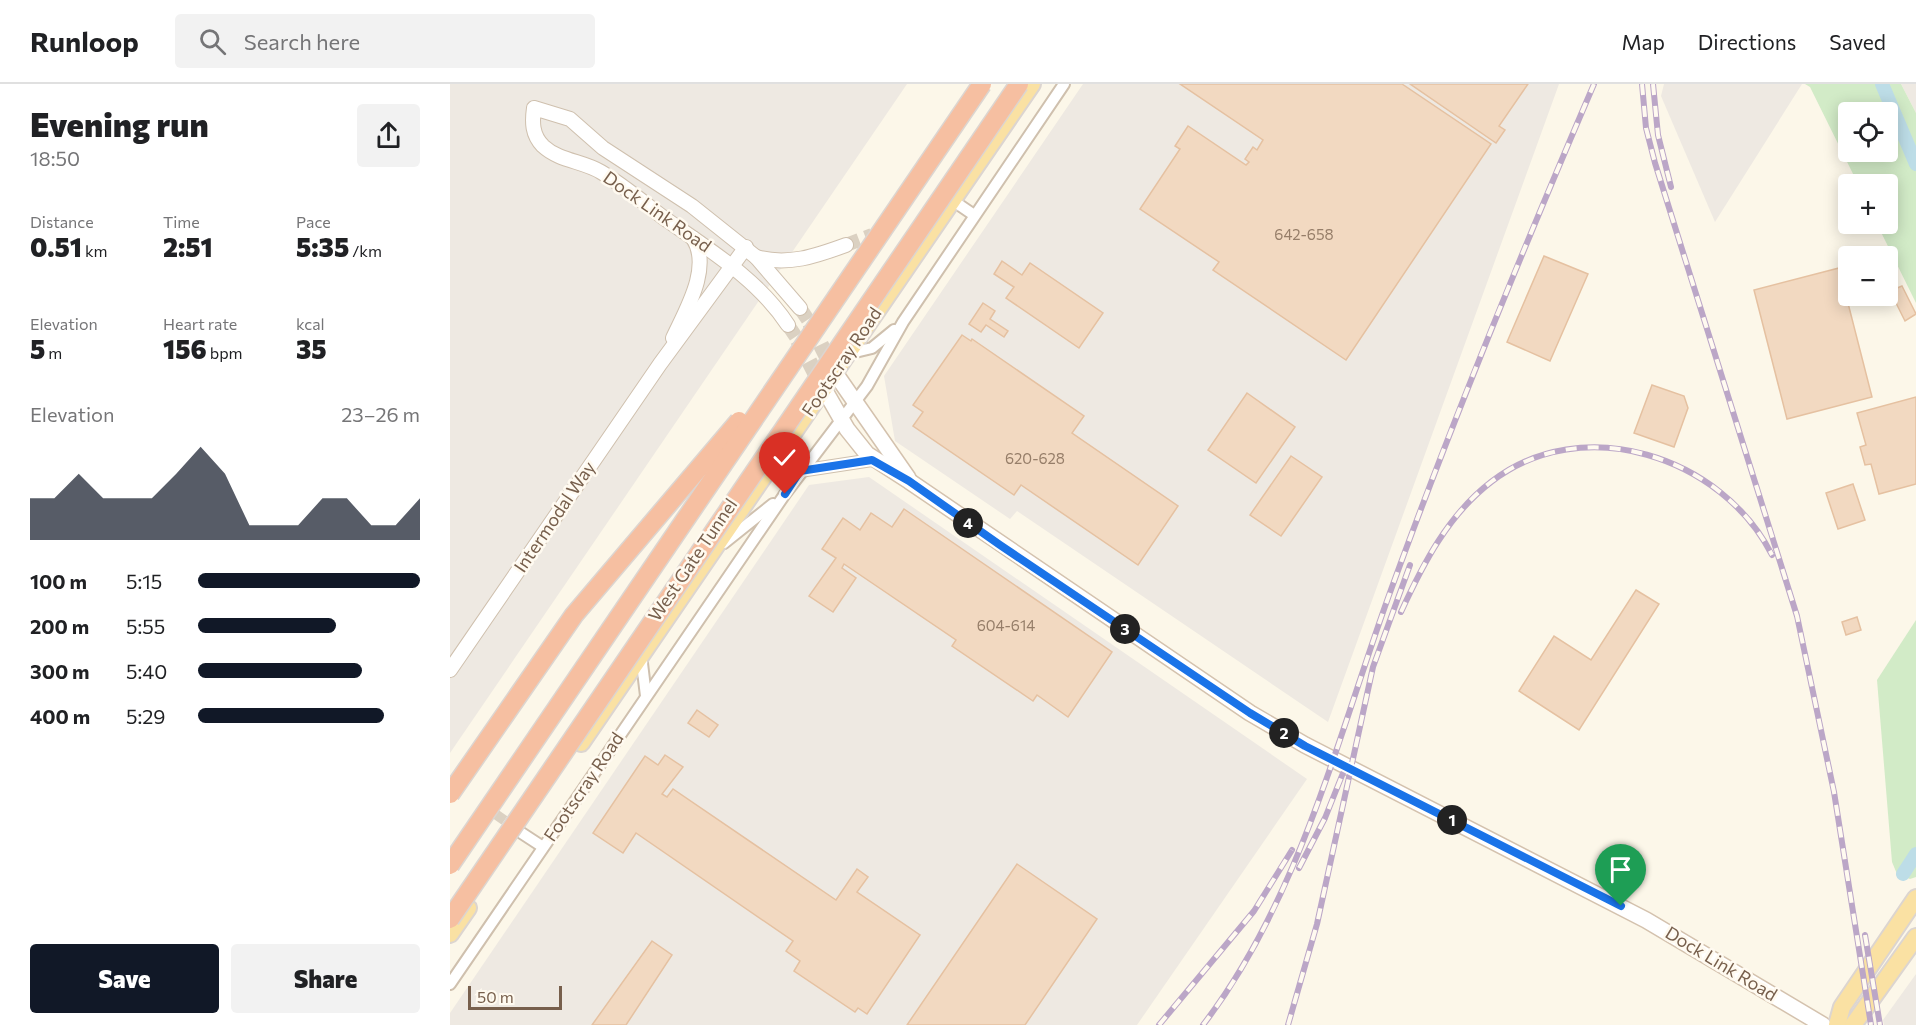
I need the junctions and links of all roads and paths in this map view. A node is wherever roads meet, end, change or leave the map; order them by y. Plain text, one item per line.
1 (982, 84) edge
2 (1019, 84) edge
3 (1032, 84) edge
4 (1064, 84) edge
5 (952, 200) junction
6 (974, 215) junction
7 (692, 236) junction
8 (846, 245) tunnel mouth
9 (751, 252) junction
10 (732, 267) junction
11 (800, 308) tunnel mouth
12 (903, 322) junction
13 (788, 325) tunnel mouth
14 (846, 354) junction
15 (793, 359) junction
16 (660, 364) junction
17 (835, 372) junction
18 (824, 389) junction
19 (854, 403) junction
20 (841, 420) junction
21 (872, 460) junction
22 (800, 471) junction
23 (909, 481) junction
24 (785, 494) junction
25 (711, 554) junction
26 (641, 655) junction
27 (450, 670) edge
28 (646, 696) junction
29 (450, 794) edge
30 (520, 832) junction
31 (543, 847) junction
32 (450, 865) edge
33 (1916, 898) edge
34 (450, 919) edge
35 (1895, 930) junction
36 (450, 934) edge
37 (1912, 942) edge
38 (450, 984) edge
39 (1822, 1025) edge
40 (1837, 1025) edge
41 (1853, 1025) edge

1 - 15 highway, West Gate Tunnel, bridge
2 - 34 highway, West Gate Tunnel, bridge
3 - 5 main road, Footscray Road
4 - 6 street, Footscray Road
5 - 6 street
5 - 14 main road, Footscray Road
6 - 12 street, Footscray Road
7 - 9 street, Dock Link Road
7 - 10 street, Dock Link Road
7 - 16 street, Intermodal Way
8 - 9 street
9 - 10 street, Intermodal Way
9 - 11 street, Dock Link Road
10 - 13 street, Dock Link Road
10 - 16 street, Intermodal Way
12 - 14 street
12 - 19 street, Footscray Road
14 - 17 main road, Footscray Road
15 - 29 highway, bridge
15 - 32 highway, West Gate Tunnel, bridge
16 - 27 street, Intermodal Way
17 - 18 main road, Footscray Road
17 - 19 main road, Dock Link Road
18 - 20 main road, Dock Link Road
18 - 25 main road, Footscray Road
19 - 20 street, Footscray Road
19 - 23 main road, Dock Link Road
20 - 21 main road, Dock Link Road
20 - 22 street, Footscray Road
21 - 22 street
21 - 23 main road, Dock Link Road
22 - 24 street, Footscray Road
23 - 39 main road, Dock Link Road
24 - 25 street, Footscray Road
24 - 28 street, Footscray Road
25 - 26 main road, Footscray Road
26 - 28 street
26 - 30 main road, Footscray Road
28 - 31 street, Footscray Road
30 - 31 street, Footscray Road
30 - 36 main road, Footscray Road
31 - 38 street, Footscray Road
33 - 35 main road
35 - 37 main road
35 - 40 main road
37 - 41 main road

